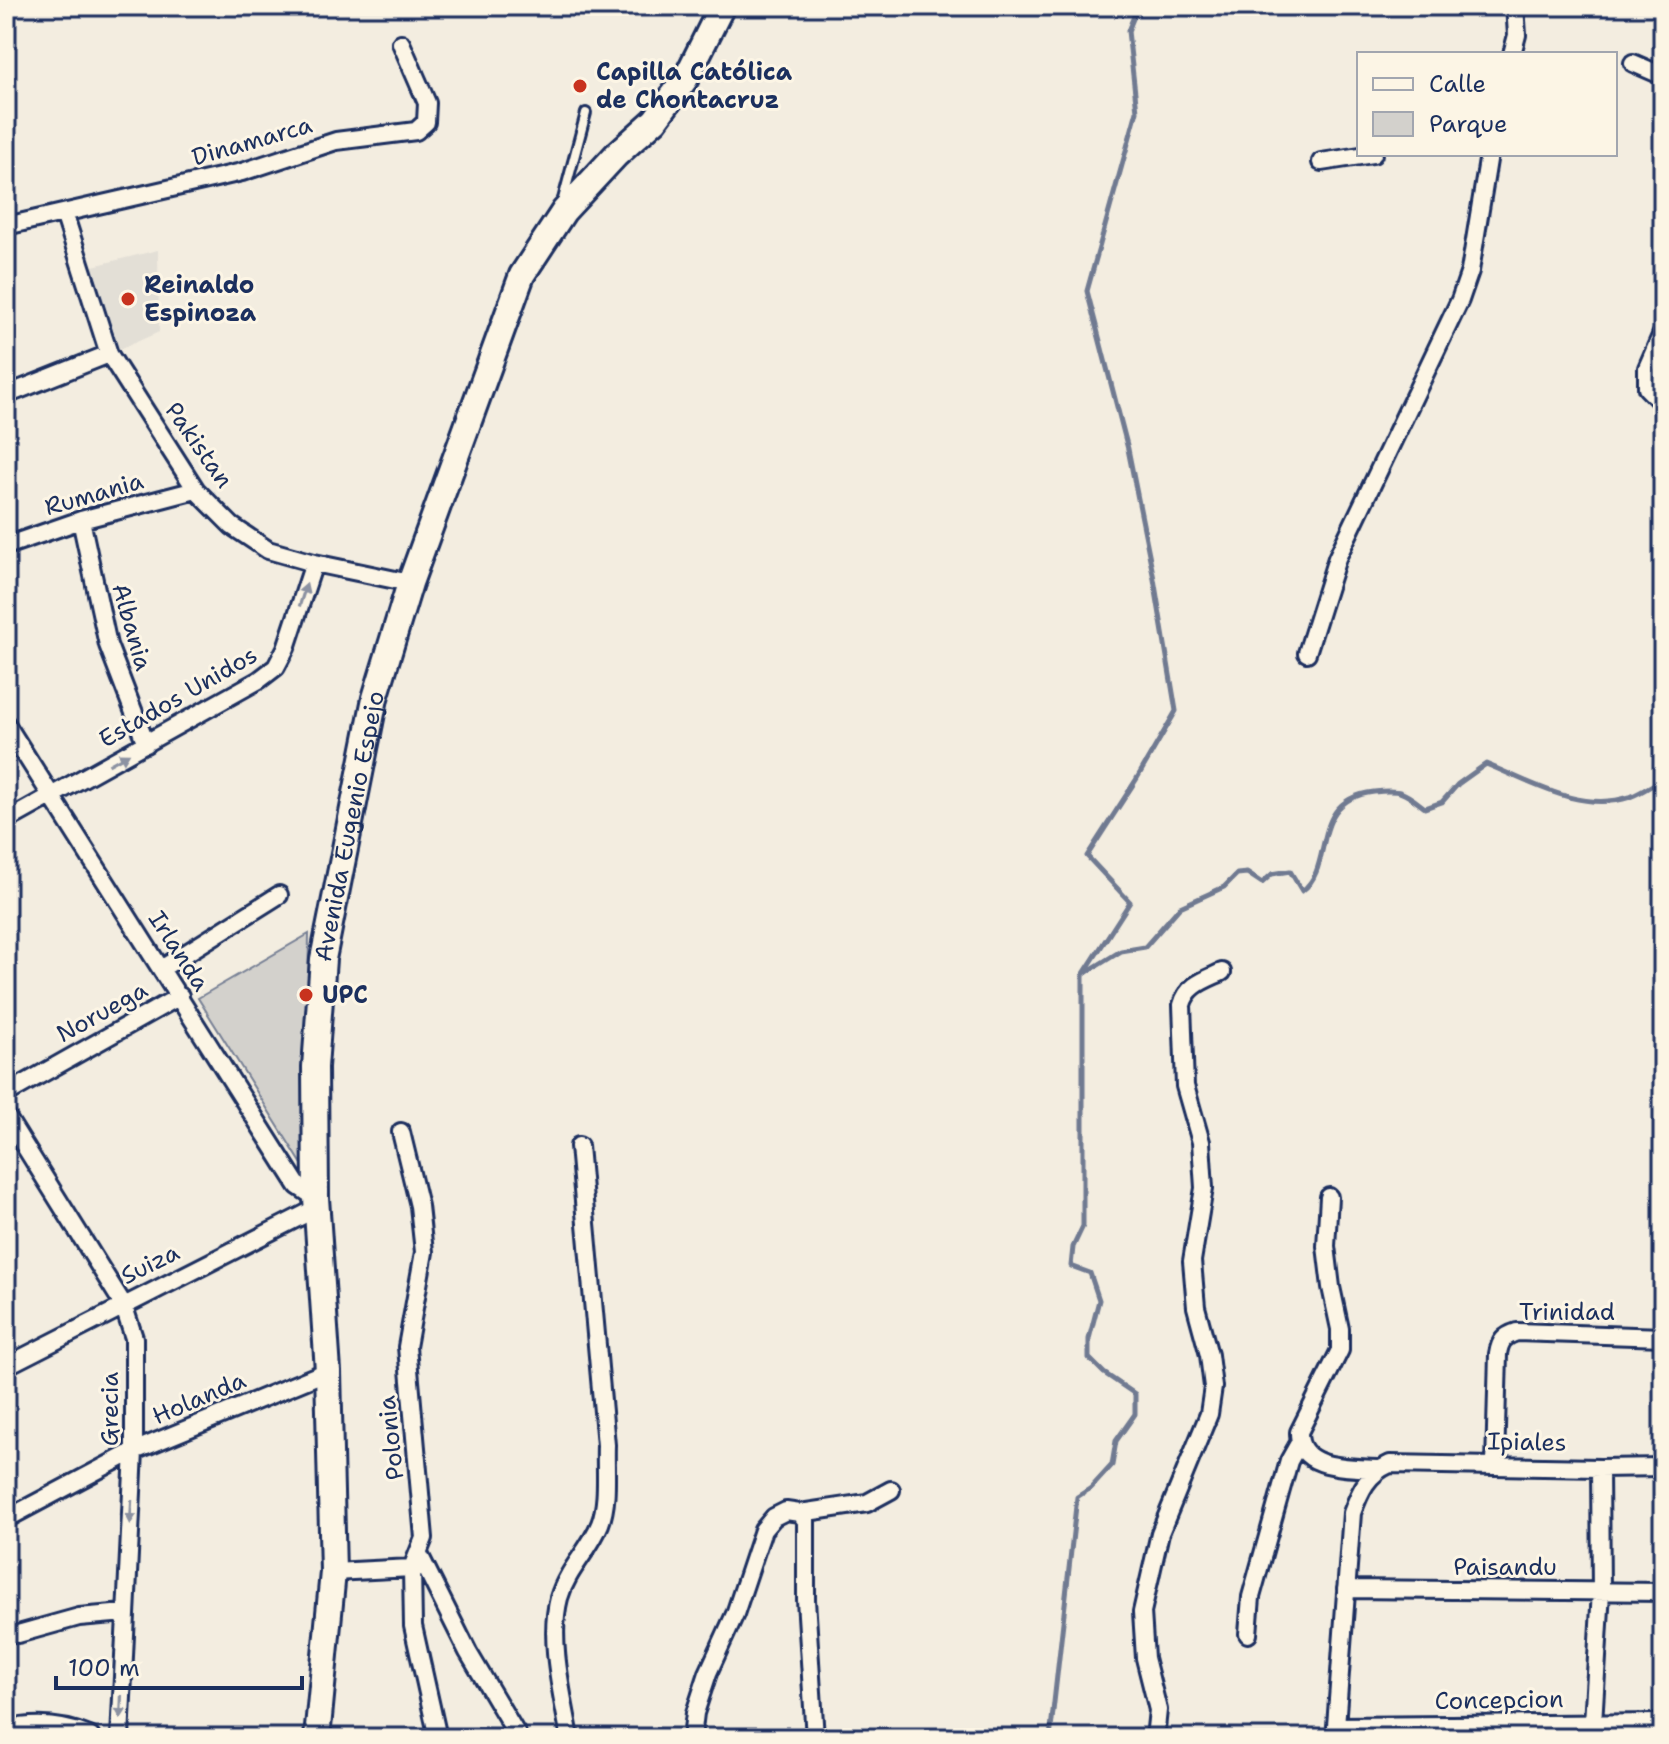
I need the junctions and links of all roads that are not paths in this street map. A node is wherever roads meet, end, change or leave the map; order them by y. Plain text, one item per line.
1 (722, 6) edge
2 (1515, 6) edge
3 (401, 43) dead end
4 (1513, 52) edge
5 (1633, 63) dead end
6 (1663, 76) edge
7 (586, 113) dead end
8 (1360, 156) edge
9 (1489, 156) edge
10 (1321, 162) dead end
11 (564, 211) junction
12 (64, 213) junction
13 (6, 226) edge
14 (1663, 331) edge
15 (109, 354) junction
16 (6, 395) edge
17 (1663, 404) edge
18 (196, 490) junction
19 (81, 520) junction
20 (6, 546) edge
21 (314, 563) junction
22 (410, 583) junction
23 (1307, 653) dead end
24 (6, 724) edge
25 (146, 744) junction
26 (51, 797) junction
27 (6, 821) edge
28 (279, 895) dead end
29 (161, 969) junction
30 (1222, 972) dead end
31 (180, 996) junction
32 (6, 1094) edge
33 (6, 1116) edge
34 (401, 1132) dead end
35 (579, 1146) dead end
36 (1329, 1197) dead end
37 (316, 1203) junction
38 (123, 1304) junction
39 (1663, 1337) edge
40 (6, 1366) edge
41 (328, 1371) junction
42 (1298, 1445) junction
43 (134, 1451) junction
44 (1495, 1465) junction
45 (1384, 1466) junction
46 (1663, 1467) edge
47 (1600, 1468) junction
48 (891, 1490) dead end
49 (800, 1513) junction
50 (6, 1519) edge
51 (416, 1561) junction
52 (333, 1572) junction
53 (1346, 1589) junction
54 (1601, 1591) junction
55 (1663, 1592) edge
56 (125, 1613) junction
57 (18, 1634) dead end
58 (1248, 1634) dead end
59 (1593, 1723) junction
60 (1663, 1723) edge
61 (6, 1732) edge
62 (89, 1738) edge
63 (120, 1738) edge
64 (317, 1738) edge
65 (438, 1738) edge
66 (519, 1738) edge
67 (570, 1738) edge
68 (692, 1738) edge
69 (815, 1738) edge
70 (1155, 1738) edge

1 - 11 main road, Avenida Eugenio Espejo
2 - 4 street
3 - 12 street, Dinamarca
5 - 6 street
7 - 11 lane
8 - 10 street
9 - 23 street
11 - 22 main road, Avenida Eugenio Espejo
12 - 13 street, Dinamarca
12 - 15 street, Pakistan
14 - 17 street
15 - 16 street
15 - 18 street, Pakistan
18 - 19 street, Rumania
18 - 21 street, Pakistan
19 - 20 street, Rumania
19 - 25 street, Albania
21 - 22 street, Pakistan
25 -> 21 street, Estados Unidos
22 - 37 main road, Avenida Eugenio Espejo
24 - 26 street, Irlanda
26 -> 25 street, Estados Unidos
26 - 27 street, Estados Unidos
26 - 29 street, Irlanda
28 - 29 street
29 - 31 street, Irlanda
30 - 70 street
31 - 32 street, Noruega
31 - 37 street, Irlanda
33 - 38 street, Grecia
34 - 51 street, Polonia
35 - 67 street
36 - 42 street
37 - 38 street, Suiza
37 - 41 main road, Avenida Eugenio Espejo
38 - 40 street, Suiza
38 - 43 street, Grecia
39 - 44 street, Trinidad
41 - 43 street, Holanda
41 - 52 main road, Avenida Eugenio Espejo
42 - 45 street, Ipiales
42 - 58 street
43 - 50 street, Holanda
43 -> 56 street, Grecia
44 - 45 street, Ipiales
44 - 47 street, Ipiales
45 - 53 street
46 - 47 street, Ipiales
47 - 54 street
48 - 49 street
49 - 68 street
49 - 69 street
51 - 52 street
51 - 65 street, Polonia
51 - 66 street
52 - 64 main road, Avenida Eugenio Espejo
53 - 54 street, Paisandu
53 - 59 street, Concepcion
54 - 55 street, Paisandu
54 - 59 street
56 - 57 street
56 -> 63 street, Grecia
59 - 60 street, Concepcion
61 - 62 street

